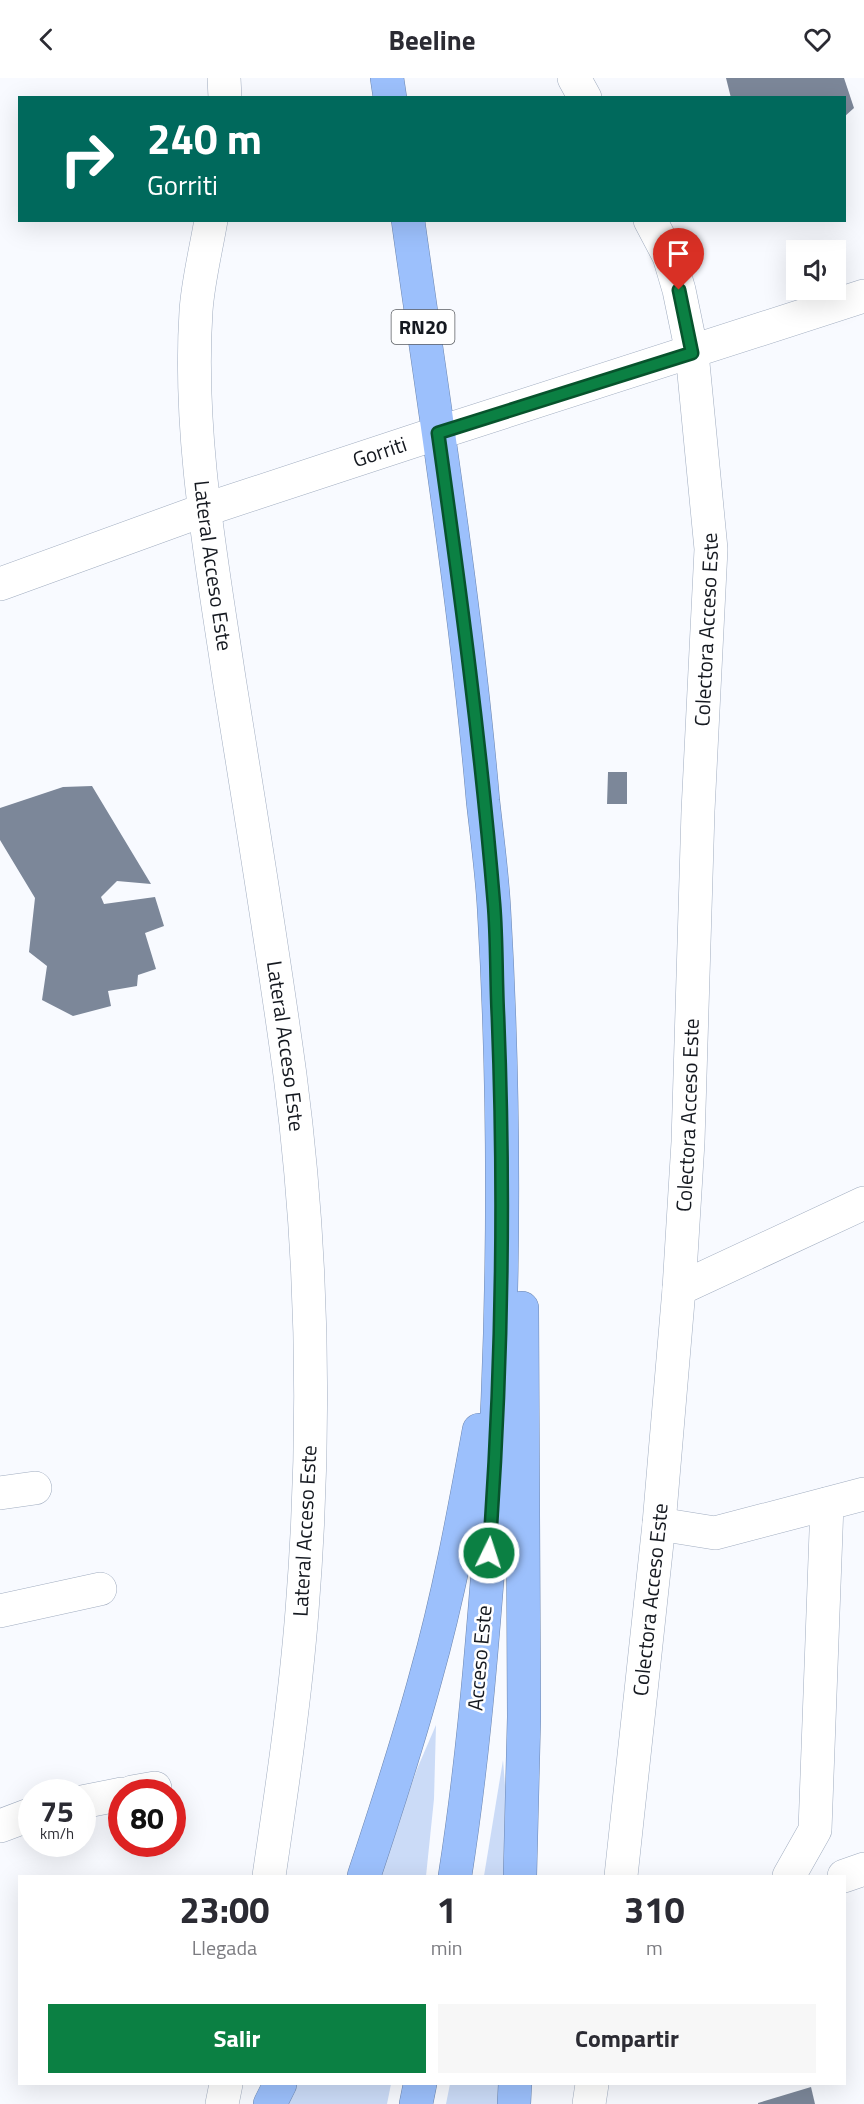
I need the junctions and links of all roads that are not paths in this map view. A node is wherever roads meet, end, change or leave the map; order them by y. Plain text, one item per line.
1 (224, 78) edge
2 (387, 78) edge
3 (574, 78) edge
4 (225, 96) edge
5 (390, 96) edge
6 (584, 96) edge
7 (211, 222) edge
8 (408, 222) edge
9 (651, 222) edge
10 (864, 296) edge
11 (692, 353) junction
12 (438, 433) junction
13 (204, 510) junction
14 (0, 584) edge
15 (498, 1012) junction
16 (864, 1203) edge
17 (502, 1274) junction
18 (679, 1289) junction
19 (35, 1488) dead end
20 (0, 1493) edge
21 (864, 1494) edge
22 (827, 1504) junction
23 (659, 1524) junction
24 (100, 1589) dead end
25 (0, 1611) edge
26 (18, 1819) edge
27 (0, 1826) edge
28 (864, 1869) edge
29 (269, 1875) edge
30 (364, 1875) edge
31 (455, 1875) edge
32 (520, 1875) edge
33 (621, 1875) edge
34 (790, 1875) edge
35 (846, 1875) edge
36 (226, 2085) edge
37 (280, 2085) edge
38 (420, 2085) edge
39 (515, 2085) edge
40 (592, 2085) edge
41 (222, 2104) edge
42 (270, 2104) edge
43 (416, 2104) edge
44 (514, 2104) edge
45 (589, 2104) edge

1 - 4 street
2 - 5 highway
3 - 6 street
7 - 13 street, Lateral Acceso Este
8 - 12 highway, Acceso Este / RN20
9 - 11 street
10 - 11 street, Gorriti
11 - 12 street, Gorriti
11 - 18 street, Colectora Acceso Este
12 - 13 street, Gorriti
12 - 15 highway, Acceso Este / RN20
13 - 14 street, Gorriti
13 - 29 street, Lateral Acceso Este
15 - 17 highway, Acceso Este / RN20
15 - 32 highway
16 - 18 street
17 - 30 highway
17 - 31 highway, Acceso Este / RN20
18 - 23 street, Colectora Acceso Este
19 - 20 street
21 - 22 street
22 - 23 street
22 - 34 street
23 - 33 street, Colectora Acceso Este
24 - 25 street
26 - 27 street
28 - 35 street
36 - 41 street
37 - 42 highway
38 - 43 highway
39 - 44 highway
40 - 45 street

